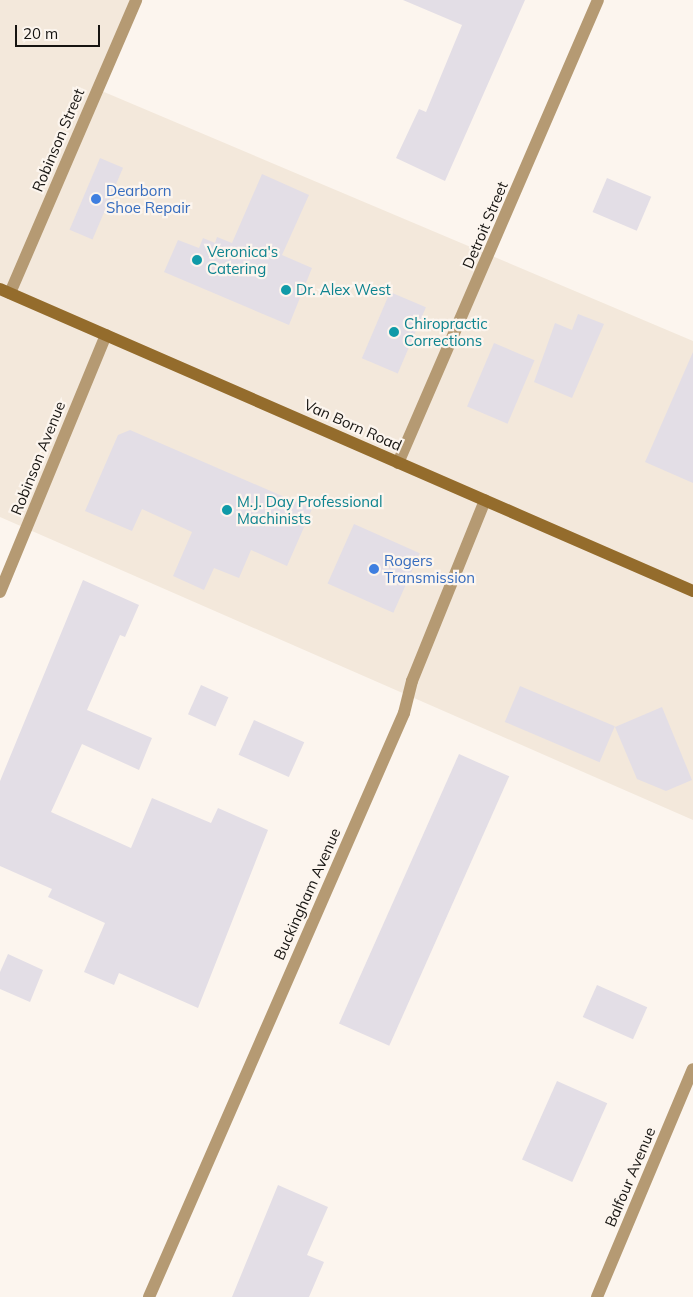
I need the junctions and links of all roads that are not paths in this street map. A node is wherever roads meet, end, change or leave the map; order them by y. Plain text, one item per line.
1 (136, 0) edge
2 (598, 0) edge
3 (5, 291) edge
4 (106, 335) junction
5 (398, 462) junction
6 (485, 500) junction
7 (693, 591) edge
8 (0, 592) edge
9 (693, 1069) edge
10 (149, 1297) edge
11 (597, 1297) edge

1 - 3 street, Robinson Street
2 - 5 street, Detroit Street
3 - 4 main road, Van Born Road
4 - 5 main road, Van Born Road
4 - 8 street, Robinson Avenue
5 - 6 main road, Van Born Road
6 - 7 main road, Van Born Road
6 - 10 street, Buckingham Avenue
9 - 11 street, Balfour Avenue

